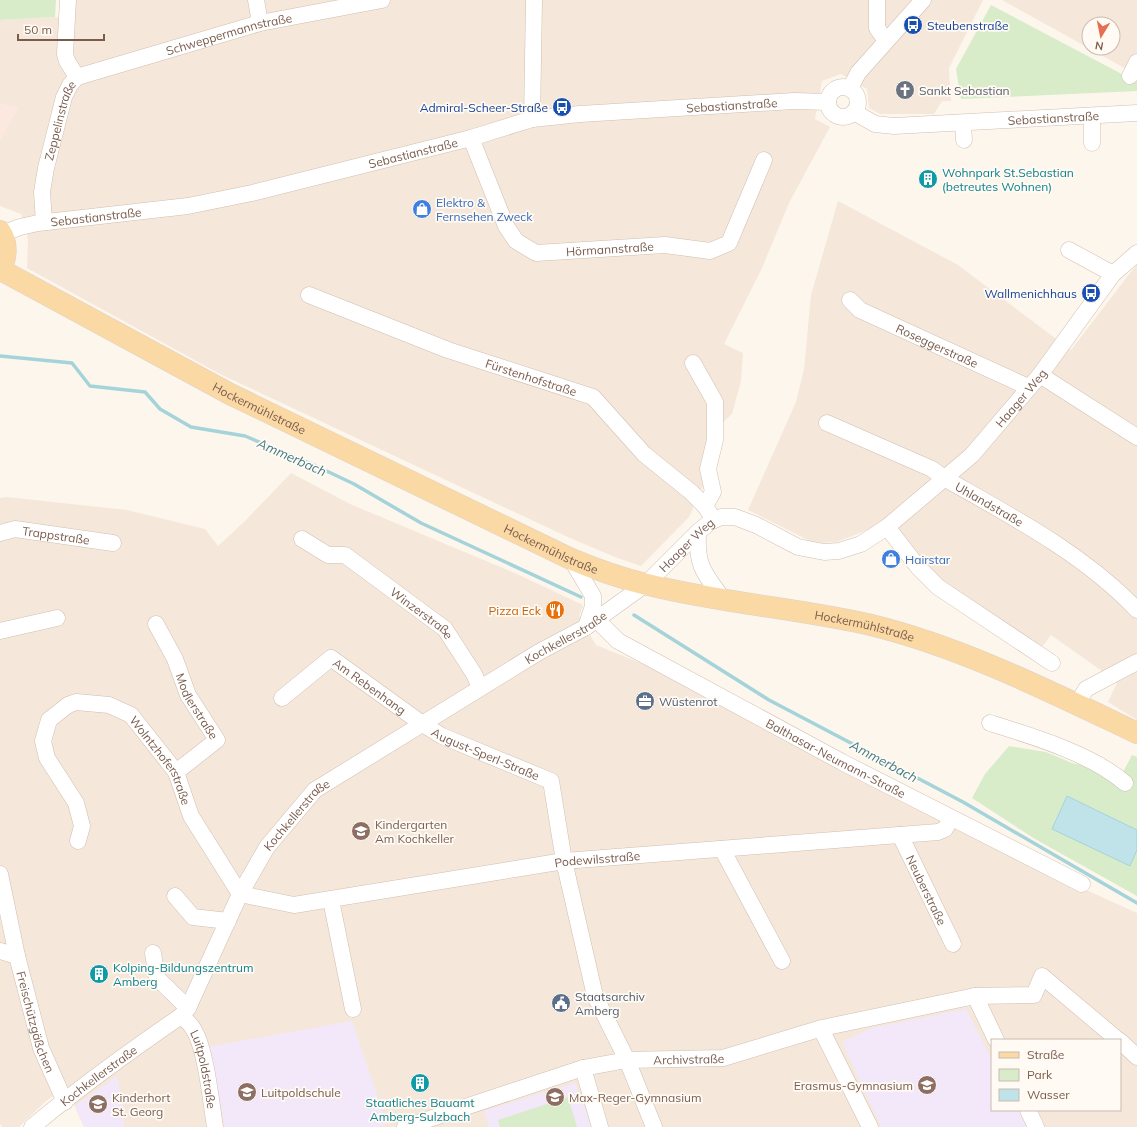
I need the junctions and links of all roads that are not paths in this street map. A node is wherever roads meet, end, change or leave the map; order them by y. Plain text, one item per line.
1 (68, 0) edge
2 (256, 0) edge
3 (382, 0) edge
4 (534, 0) edge
5 (877, 0) edge
6 (923, 0) edge
7 (260, 23) junction
8 (886, 41) junction
9 (77, 77) junction
10 (850, 89) junction
11 (828, 102) junction
12 (854, 112) junction
13 (1137, 113) edge
14 (1092, 116) junction
15 (532, 119) junction
16 (963, 123) junction
17 (471, 138) junction
18 (964, 140) dead end
19 (1092, 143) dead end
20 (764, 160) dead end
21 (44, 222) junction
22 (1, 232) edge
23 (1069, 250) dead end
24 (1137, 253) edge
25 (0, 270) edge
26 (1113, 274) junction
27 (308, 295) dead end
28 (850, 300) dead end
29 (693, 363) dead end
30 (1040, 374) junction
31 (1028, 387) junction
32 (827, 423) dead end
33 (1137, 437) edge
34 (944, 478) junction
35 (705, 506) junction
36 (714, 520) junction
37 (887, 527) junction
38 (698, 532) junction
39 (0, 533) edge
40 (302, 539) dead end
41 (113, 543) dead end
42 (571, 559) junction
43 (646, 584) junction
44 (723, 599) junction
45 (1137, 610) edge
46 (57, 618) dead end
47 (592, 623) junction
48 (156, 624) dead end
49 (0, 631) edge
50 (1137, 662) edge
51 (1052, 663) dead end
52 (480, 687) junction
53 (282, 698) dead end
54 (1077, 704) junction
55 (421, 723) junction
56 (990, 723) dead end
57 (1137, 733) edge
58 (176, 772) junction
59 (1126, 784) dead end
60 (951, 819) junction
61 (900, 835) junction
62 (78, 841) dead end
63 (722, 849) junction
64 (564, 861) junction
65 (0, 874) edge
66 (1082, 884) dead end
67 (240, 894) junction
68 (175, 896) dead end
69 (331, 900) junction
70 (228, 921) junction
71 (953, 944) dead end
72 (0, 951) edge
73 (153, 953) dead end
74 (17, 956) junction
75 (782, 961) dead end
76 (975, 996) junction
77 (353, 1009) dead end
78 (185, 1012) junction
79 (821, 1029) junction
80 (996, 1039) edge
81 (1117, 1039) edge
82 (1121, 1043) edge
83 (1137, 1057) edge
84 (627, 1060) junction
85 (583, 1068) junction
86 (65, 1102) junction
87 (1028, 1111) edge
88 (32, 1127) edge
89 (216, 1127) edge
90 (405, 1127) edge
91 (600, 1127) edge
92 (654, 1127) edge
93 (870, 1127) edge
94 (1036, 1127) edge

1 - 9 street, Zeppelinstraße
2 - 7 street
3 - 7 street, Schweppermannstraße
4 - 15 street
5 - 8 street
6 - 8 street
7 - 9 street, Schweppermannstraße
8 - 10 street
9 - 21 street, Zeppelinstraße
10 - 11 street
10 - 12 street
11 - 12 street
11 - 15 street, Sebastianstraße
12 - 16 street, Sebastianstraße
13 - 14 street, Sebastianstraße
14 - 16 street, Sebastianstraße
14 - 19 street
15 - 17 street, Sebastianstraße
16 - 18 street
17 - 20 street, Hörmannstraße
17 - 21 street, Sebastianstraße
21 - 22 street, Sebastianstraße
22 - 25 main road
23 - 26 street
24 - 26 street, Haager Weg
25 - 42 main road, Hockermühlstraße
26 - 30 street, Haager Weg
27 - 35 street, Fürstenhofstraße
28 - 31 street, Roseggerstraße
29 - 35 street
30 - 31 street, Haager Weg
30 - 33 street
31 - 34 street, Haager Weg
32 - 34 street, Uhlandstraße
34 - 37 street, Haager Weg
34 - 45 street, Uhlandstraße
35 - 36 street, Fürstenhofstraße
36 - 37 street, Haager Weg
36 - 38 street, Haager Weg
37 - 51 street
38 - 43 street, Haager Weg
38 - 44 street
39 - 41 street, Trappstraße
40 - 52 street, Winzerstraße
42 - 43 main road, Hockermühlstraße
42 - 47 street
43 - 44 main road, Hockermühlstraße
43 - 47 street, Kochkellerstraße
44 - 54 main road, Hockermühlstraße
46 - 49 street
47 - 52 street, Kochkellerstraße
47 - 60 street, Balthasar-Neumann-Straße
48 - 58 street, Modlerstraße
50 - 54 street
52 - 55 street, Kochkellerstraße
53 - 55 street, Am Rebenhang
54 - 57 main road, Hockermühlstraße
55 - 64 street, August-Sperl-Straße
55 - 67 street, Kochkellerstraße
56 - 59 street
58 - 62 street, Wolntzhoferstraße
58 - 67 street, Wolntzhoferstraße
60 - 61 street, Podewilsstraße
60 - 66 street, Balthasar-Neumann-Straße
61 - 63 street, Podewilsstraße
61 - 71 street, Neuberstraße
63 - 64 street, Podewilsstraße
63 - 75 street
64 - 69 street, Podewilsstraße
64 - 84 street
65 - 74 street
67 - 69 street, Podewilsstraße
67 - 70 street, Kochkellerstraße
68 - 70 street
69 - 77 street
70 - 78 street, Kochkellerstraße
72 - 74 street, Freischützgäßchen
73 - 78 street, Luitpoldstraße
74 - 86 street, Freischützgäßchen
76 - 79 street, Archivstraße
76 - 80 street
76 - 81 street, Archivstraße
78 - 86 street, Kochkellerstraße
78 - 89 street, Luitpoldstraße
79 - 84 street, Archivstraße
79 - 93 street
82 - 83 street
84 - 85 street, Archivstraße
84 - 92 street
85 - 90 street, Archivstraße
85 - 91 street
86 - 88 street, Kochkellerstraße
87 - 94 street

